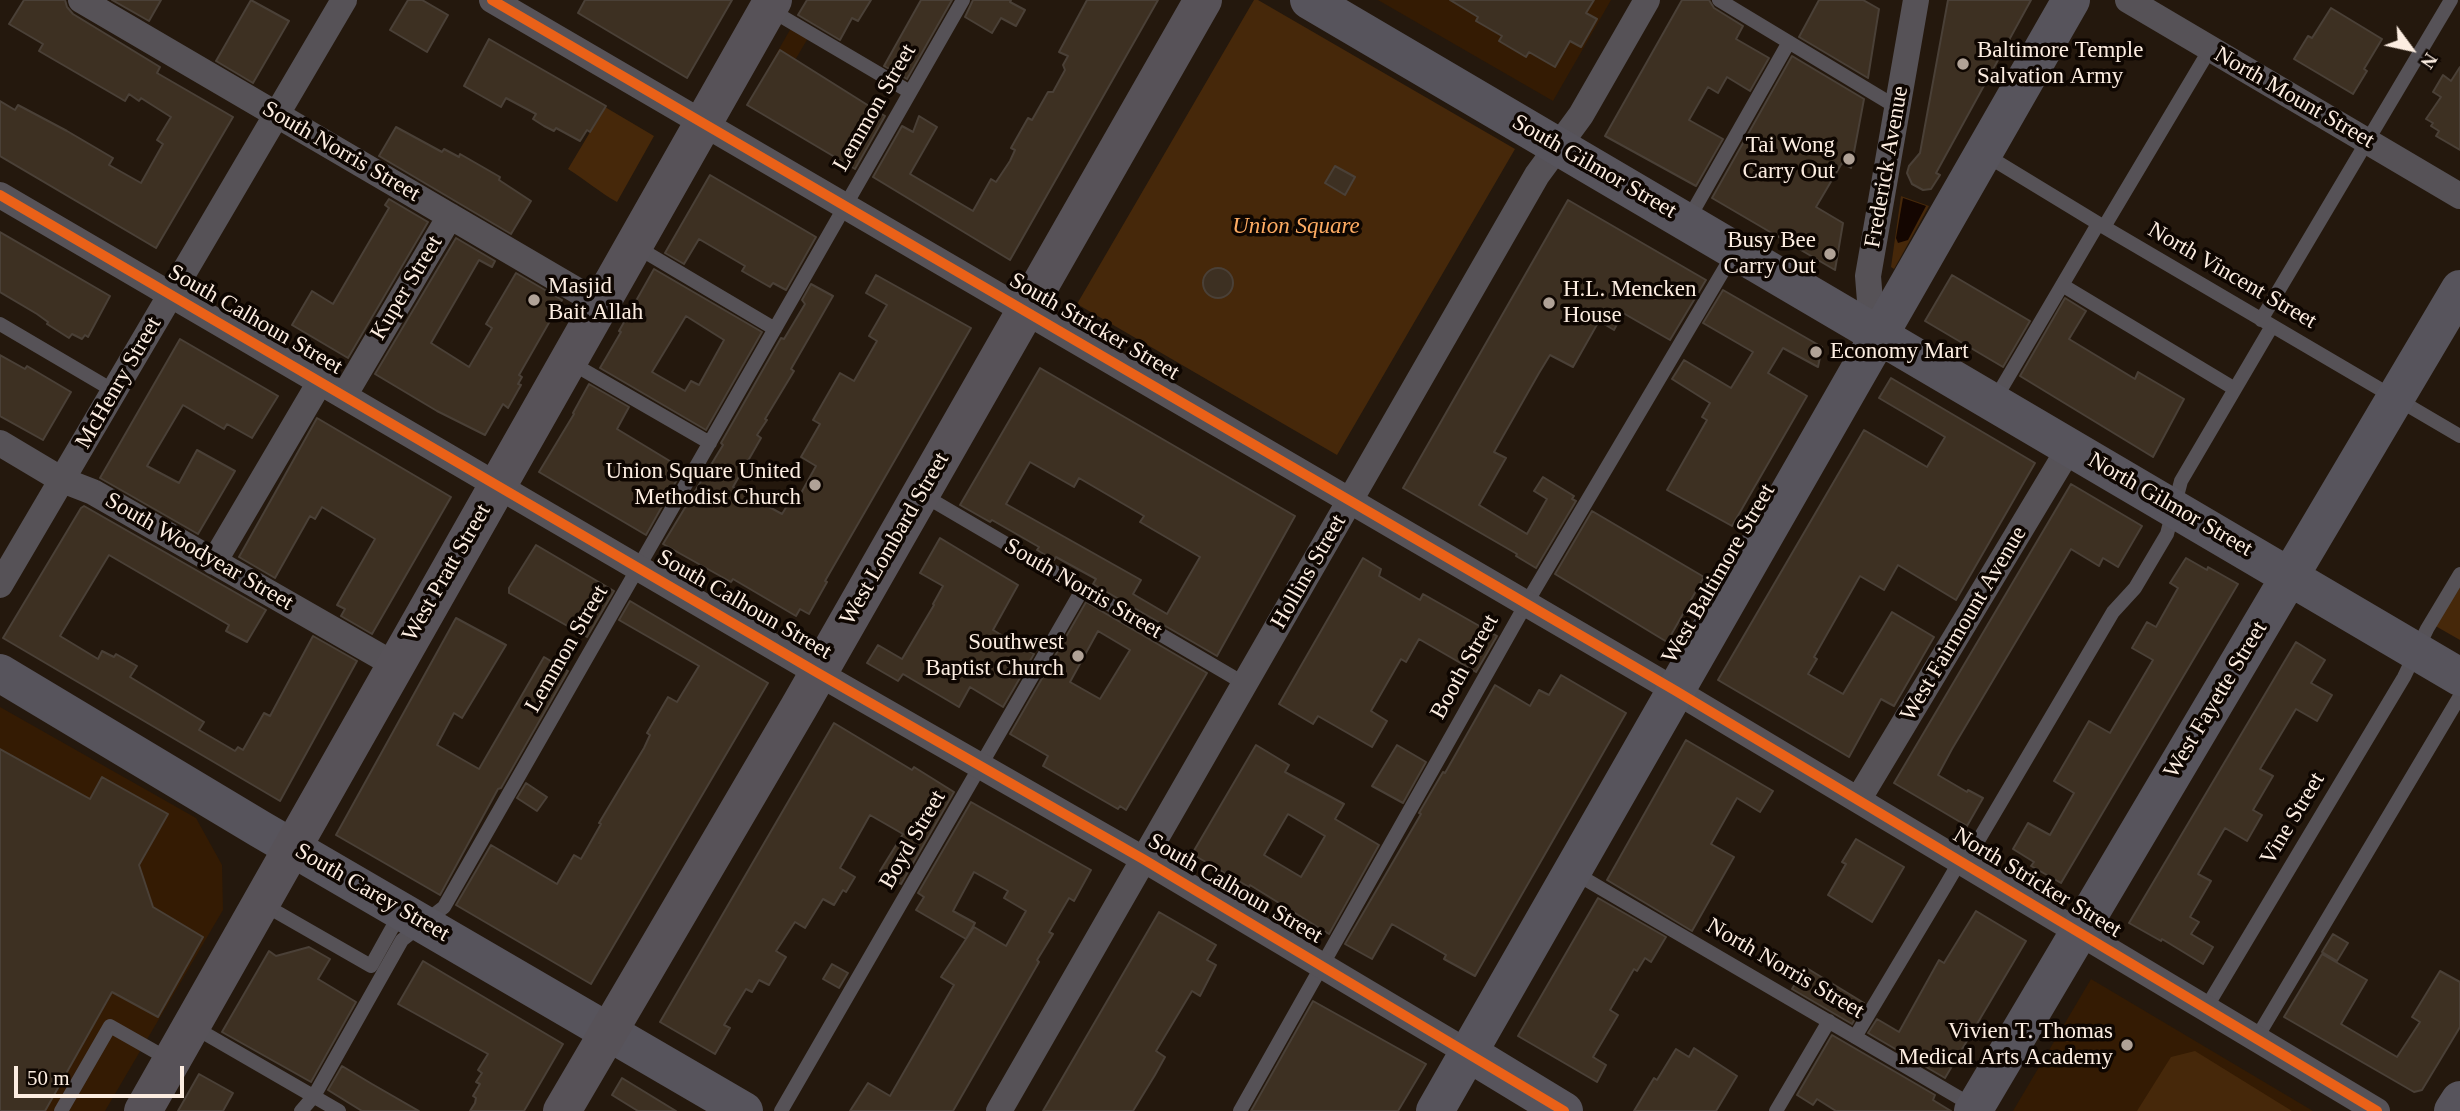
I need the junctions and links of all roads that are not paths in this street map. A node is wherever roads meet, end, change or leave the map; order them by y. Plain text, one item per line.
1 (81, 0) edge
2 (344, 0) edge
3 (492, 0) edge
4 (963, 0) edge
5 (1203, 0) edge
6 (1309, 0) edge
7 (1647, 0) edge
8 (1719, 0) edge
9 (1916, 0) edge
10 (2071, 0) edge
11 (2128, 0) edge
12 (2451, 0) edge
13 (770, 4) edge
14 (1789, 42) junction
15 (2210, 49) junction
16 (910, 92) junction
17 (1898, 108) junction
18 (276, 114) junction
19 (703, 123) junction
20 (2368, 142) junction
21 (1558, 147) junction
22 (1983, 154) junction
23 (0, 195) edge
24 (2460, 196) edge
25 (845, 206) junction
26 (450, 216) junction
27 (1687, 221) junction
28 (2101, 226) junction
29 (633, 246) junction
30 (1736, 249) junction
31 (2062, 285) junction
32 (2460, 289) edge
33 (170, 295) junction
34 (600, 304) junction
35 (1025, 311) junction
36 (2267, 323) junction
37 (0, 324) edge
38 (775, 329) junction
39 (1879, 334) junction
40 (568, 361) junction
41 (320, 382) junction
42 (2235, 389) junction
43 (114, 391) junction
44 (344, 396) junction
45 (2395, 398) junction
46 (1993, 401) junction
47 (2460, 436) edge
48 (0, 443) edge
49 (709, 443) junction
50 (2070, 447) junction
51 (62, 480) junction
52 (497, 485) junction
53 (921, 494) junction
54 (1350, 501) junction
55 (2175, 509) junction
56 (214, 562) junction
57 (638, 568) junction
58 (2460, 574) edge
59 (2289, 576) junction
60 (0, 584) edge
61 (1082, 590) junction
62 (1526, 604) junction
63 (2417, 651) junction
64 (395, 665) junction
65 (0, 673) edge
66 (818, 673) junction
67 (2460, 677) edge
68 (1245, 684) junction
69 (1676, 691) junction
70 (2460, 696) edge
71 (982, 767) junction
72 (1858, 800) junction
73 (292, 847) junction
74 (1143, 859) junction
75 (1960, 861) junction
76 (1572, 871) junction
77 (261, 903) junction
78 (412, 916) junction
79 (2078, 933) junction
80 (1323, 965) junction
81 (2206, 1008) junction
82 (1829, 1021) junction
83 (191, 1025) junction
84 (609, 1032) junction
85 (1855, 1037) junction
86 (2256, 1039) junction
87 (1467, 1052) junction
88 (171, 1061) junction
89 (314, 1096) junction
90 (2460, 1100) edge
91 (1974, 1109) edge
92 (61, 1111) edge
93 (143, 1111) edge
94 (301, 1111) edge
95 (340, 1111) edge
96 (562, 1111) edge
97 (744, 1111) edge
98 (781, 1111) edge
99 (999, 1111) edge
100 (1240, 1111) edge
101 (1435, 1111) edge
102 (1564, 1111) edge
103 (1776, 1111) edge
104 (2377, 1111) edge
105 (2453, 1111) edge

1 - 18 street, South Norris Street
2 - 18 street, McHenry Street
3 - 19 street, South Stricker Street
4 - 16 lane, Lemmon Street
5 - 35 main road, West Lombard Street
6 - 21 street, South Gilmor Street
7 - 21 street, Hollins Street
8 - 14 lane
9 - 17 street, Frederick Avenue
10 - 22 street, West Baltimore Street
11 - 15 street, North Mount Street
12 - 20 lane
13 - 16 lane
13 - 19 main road, West Pratt Street
14 - 17 lane
14 - 27 lane
15 - 20 street, North Mount Street
15 - 28 lane
16 - 25 lane, Lemmon Street
17 - 39 street, Frederick Avenue
18 - 26 street, South Norris Street
18 - 33 street, McHenry Street
19 - 25 street, South Stricker Street
19 - 29 main road, West Pratt Street
20 - 24 street, North Mount Street
20 - 36 lane
21 - 27 street, South Gilmor Street
21 - 54 street, Hollins Street
22 - 28 lane, North Vincent Street
22 - 39 street, West Baltimore Street
23 - 33 street, South Calhoun Street
25 - 35 street, South Stricker Street
25 - 38 lane, Lemmon Street
26 - 34 street, South Norris Street
26 - 44 street, Kuper Street
27 - 30 street, South Gilmor Street
28 - 31 lane
28 - 36 lane, North Vincent Street
29 - 34 main road, West Pratt Street
29 - 38 lane
30 - 39 street, South Gilmor Street
30 - 62 lane, Booth Street
31 - 42 lane
31 - 46 lane
32 - 45 street, West Fayette Street
33 - 41 street, South Calhoun Street
33 - 43 street, McHenry Street
34 - 40 main road, West Pratt Street
35 - 53 main road, West Lombard Street
35 - 54 street, South Stricker Street
36 - 42 lane
36 - 45 lane, North Vincent Street
37 - 43 lane
38 - 49 lane, Lemmon Street
39 - 46 street, North Gilmor Street
39 - 69 street, West Baltimore Street
40 - 49 lane
40 - 52 main road, West Pratt Street
41 - 44 street, South Calhoun Street
41 - 56 street
42 - 55 lane
43 - 51 street, McHenry Street
44 - 52 street, South Calhoun Street
45 - 47 lane, North Vincent Street
45 - 59 street, West Fayette Street
46 - 50 street, North Gilmor Street
48 - 51 street, South Woodyear Street
49 - 57 lane, Lemmon Street
50 - 55 street, North Gilmor Street
50 - 72 street, West Fairmount Avenue
51 - 56 street, South Woodyear Street
51 - 60 street, McHenry Street
52 - 57 street, South Calhoun Street
52 - 64 main road, West Pratt Street
53 - 61 lane, South Norris Street
53 - 66 main road, West Lombard Street
54 - 62 street, South Stricker Street
54 - 68 street, Hollins Street
55 - 59 street, North Gilmor Street
55 - 75 lane
56 - 64 street, South Woodyear Street
57 - 66 street, South Calhoun Street
57 - 78 lane, Lemmon Street
58 - 63 lane, Vine Street
59 - 63 street, North Gilmor Street
59 - 79 street, West Fayette Street
61 - 68 lane, South Norris Street
61 - 71 lane, Boyd Street
62 - 69 street, South Stricker Street
62 - 80 lane, Booth Street
63 - 67 street, North Gilmor Street
63 - 81 lane, Vine Street
64 - 73 main road, West Pratt Street
65 - 73 street, South Carey Street
66 - 71 street, South Calhoun Street
66 - 84 main road, West Lombard Street
68 - 74 street, Hollins Street
69 - 72 street, North Stricker Street
69 - 76 street, West Baltimore Street
70 - 86 lane
71 - 74 street, South Calhoun Street
71 - 98 lane, Boyd Street
72 - 75 street, North Stricker Street
73 - 77 main road, West Pratt Street
73 - 78 street, South Carey Street
74 - 80 street, South Calhoun Street
74 - 99 street, Hollins Street
75 - 79 street, North Stricker Street
75 - 85 lane
76 - 82 lane, North Norris Street
76 - 87 street, West Baltimore Street
77 - 78 lane
77 - 83 main road, West Pratt Street
78 - 84 street, South Carey Street
78 - 89 lane, Lemmon Street
79 - 81 street, North Stricker Street
79 - 91 street, West Fayette Street
80 - 87 street, South Calhoun Street
80 - 100 lane, Booth Street
81 - 86 street, North Stricker Street
82 - 85 lane, North Norris Street
82 - 103 lane
83 - 88 main road, West Pratt Street
83 - 89 lane
84 - 96 main road, West Lombard Street
84 - 97 street, South Carey Street
85 - 91 lane, North Norris Street
86 - 104 street, North Stricker Street
87 - 101 street, West Baltimore Street
87 - 102 street
88 - 92 lane
88 - 93 main road, West Pratt Street
89 - 94 lane
89 - 95 lane
90 - 105 street

